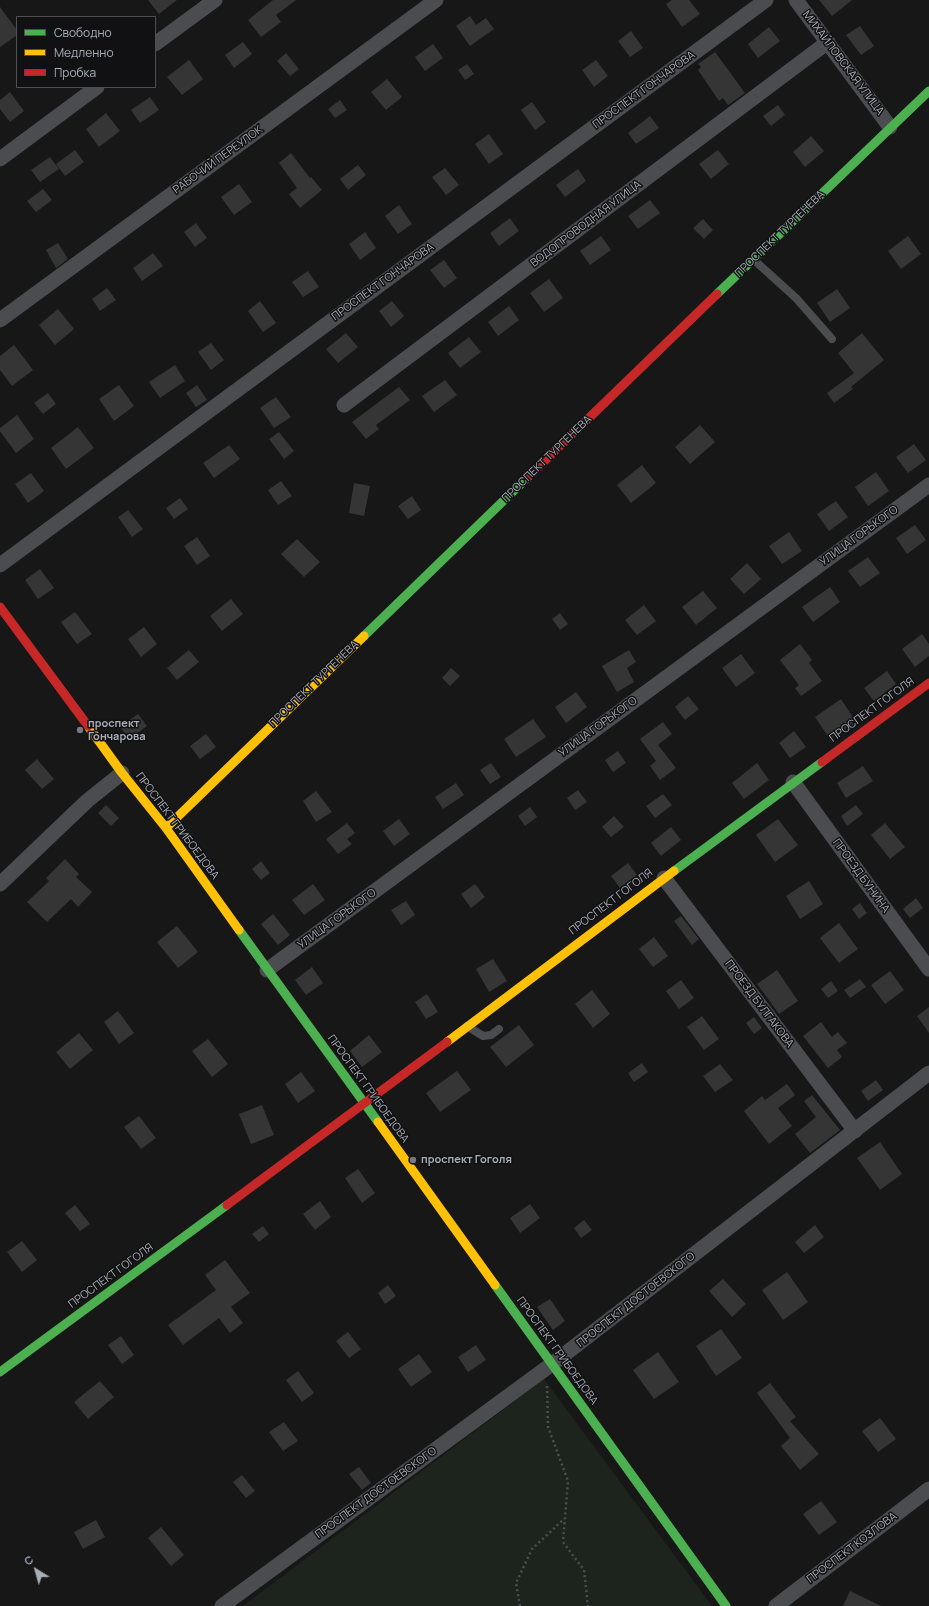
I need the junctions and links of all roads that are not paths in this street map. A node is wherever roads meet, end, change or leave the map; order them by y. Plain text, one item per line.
1 (215, 0) edge
2 (436, 0) edge
3 (766, 0) edge
4 (796, 0) edge
5 (828, 42) junction
6 (156, 43) edge
7 (96, 88) edge
8 (929, 91) edge
9 (890, 127) junction
10 (0, 159) edge
11 (753, 259) junction
12 (0, 320) edge
13 (832, 338) dead end
14 (344, 406) dead end
15 (929, 485) edge
16 (0, 565) edge
17 (0, 608) edge
18 (929, 683) edge
19 (122, 772) junction
20 (793, 782) junction
21 (166, 828) junction
22 (664, 878) junction
23 (0, 884) edge
24 (929, 969) edge
25 (267, 970) junction
26 (467, 1026) junction
27 (499, 1029) dead end
28 (929, 1073) edge
29 (364, 1104) junction
30 (855, 1131) junction
31 (549, 1366) junction
32 (0, 1372) edge
33 (929, 1489) edge
34 (222, 1606) edge
35 (726, 1606) edge
36 (776, 1606) edge

1 - 6 street
2 - 12 street, РАБОЧИЙ ПЕРЕУЛОК
3 - 16 street, ПРОСПЕКТ ГОНЧАРОВА
4 - 5 street, МИХАЙЛОВСКАЯ УЛИЦА
5 - 9 street, МИХАЙЛОВСКАЯ УЛИЦА
5 - 14 street, ВОДОПРОВОДНАЯ УЛИЦА
7 - 10 street
8 - 9 street, ПРОСПЕКТ ТУРГЕНЕВА
9 - 11 street, ПРОСПЕКТ ТУРГЕНЕВА
11 - 13 lane
11 - 21 street, ПРОСПЕКТ ТУРГЕНЕВА
15 - 25 street, УЛИЦА ГОРЬКОГО
17 - 19 street, ПРОСПЕКТ ГРИБОЕДОВА
18 - 20 street, ПРОСПЕКТ ГОГОЛЯ
19 - 21 street, ПРОСПЕКТ ГРИБОЕДОВА
19 - 23 street
20 - 22 street, ПРОСПЕКТ ГОГОЛЯ
20 - 24 street, ПРОЕЗД БУНИНА
21 - 25 street, ПРОСПЕКТ ГРИБОЕДОВА
22 - 26 street, ПРОСПЕКТ ГОГОЛЯ
22 - 30 street, ПРОЕЗД БУЛГАКОВА
25 - 29 street, ПРОСПЕКТ ГРИБОЕДОВА
26 - 27 lane
26 - 29 street, ПРОСПЕКТ ГОГОЛЯ
28 - 30 street, ПРОСПЕКТ ДОСТОЕВСКОГО
29 - 31 street, ПРОСПЕКТ ГРИБОЕДОВА
29 - 32 street, ПРОСПЕКТ ГОГОЛЯ
30 - 31 street, ПРОСПЕКТ ДОСТОЕВСКОГО
31 - 34 street, ПРОСПЕКТ ДОСТОЕВСКОГО
31 - 35 street, ПРОСПЕКТ ГРИБОЕДОВА
33 - 36 street, ПРОСПЕКТ КОЗЛОВА

